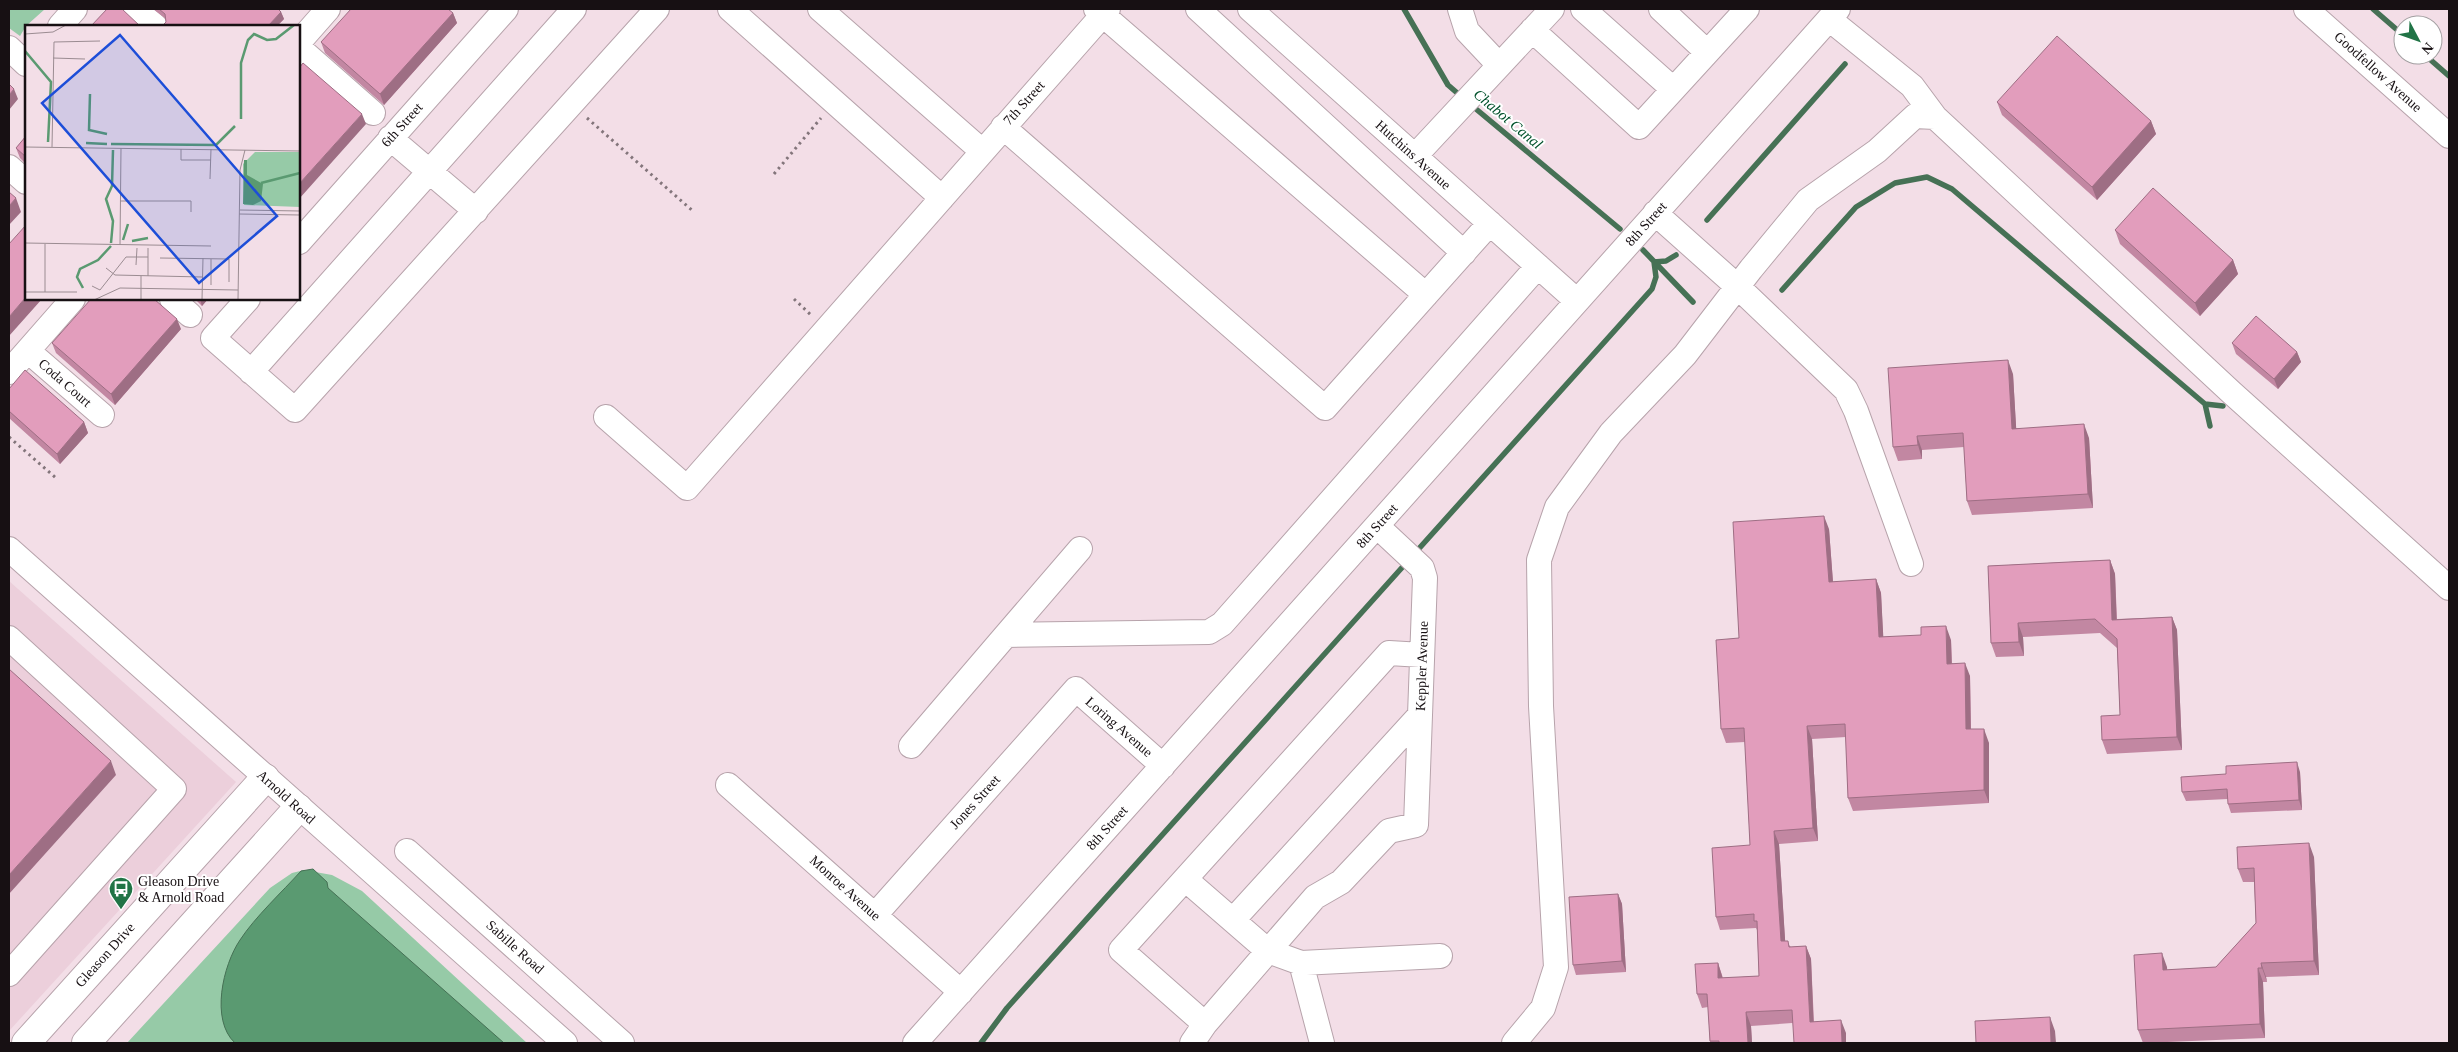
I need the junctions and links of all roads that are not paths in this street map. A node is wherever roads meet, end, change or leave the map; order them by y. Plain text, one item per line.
1 (75, 9) edge
2 (135, 9) edge
3 (506, 9) edge
4 (574, 9) edge
5 (657, 9) edge
6 (730, 9) edge
7 (820, 9) edge
8 (1198, 9) edge
9 (1250, 9) edge
10 (1460, 9) edge
11 (1552, 9) edge
12 (1583, 9) edge
13 (1661, 9) edge
14 (2306, 9) edge
15 (1744, 10) edge
16 (1102, 11) edge
17 (314, 14) edge
18 (1834, 14) edge
19 (61, 25) edge
20 (154, 25) edge
21 (1532, 30) junction
22 (300, 40) edge
23 (9, 48) edge
24 (300, 49) edge
25 (1707, 52) junction
26 (25, 63) edge
27 (1491, 74) junction
28 (1673, 90) junction
29 (373, 113) dead end
30 (1935, 117) junction
31 (1003, 127) junction
32 (2449, 136) edge
33 (390, 138) junction
34 (982, 151) junction
35 (1415, 156) junction
36 (9, 167) edge
37 (430, 172) junction
38 (25, 181) edge
39 (942, 198) junction
40 (476, 211) junction
41 (1655, 213) junction
42 (1490, 223) junction
43 (300, 241) edge
44 (1464, 253) junction
45 (1538, 266) junction
46 (1738, 288) junction
47 (1426, 296) junction
48 (72, 300) edge
49 (173, 300) edge
50 (247, 300) edge
51 (1577, 301) junction
52 (190, 315) dead end
53 (28, 351) junction
54 (9, 372) edge
55 (252, 372) junction
56 (102, 415) dead end
57 (606, 417) dead end
58 (1377, 526) junction
59 (9, 549) edge
60 (1080, 549) dead end
61 (1911, 564) dead end
62 (2449, 588) edge
63 (1006, 635) junction
64 (9, 638) edge
65 (1422, 655) junction
66 (1076, 689) joint
67 (1420, 715) junction
68 (911, 746) dead end
69 (1163, 766) junction
70 (265, 778) junction
71 (728, 785) dead end
72 (298, 808) junction
73 (407, 851) dead end
74 (1185, 879) junction
75 (875, 915) junction
76 (1234, 920) junction
77 (1268, 951) junction
78 (1440, 956) dead end
79 (1300, 963) junction
80 (9, 974) edge
81 (961, 992) junction
82 (1198, 1034) edge
83 (26, 1043) edge
84 (86, 1043) edge
85 (565, 1043) edge
86 (622, 1043) edge
87 (915, 1043) edge
88 (1322, 1043) edge
89 (1514, 1043) edge

1 - 19 street
2 - 20 street
3 - 33 street, 6th Street
4 - 37 street
5 - 40 street
6 - 39 street
7 - 34 street
8 - 44 street
9 - 35 street, Hutchins Avenue
10 - 27 street
11 - 21 street
12 - 28 street
13 - 25 street
14 - 32 street, Goodfellow Avenue
15 - 25 street
16 - 31 street, 7th Street
16 - 47 street
17 - 22 street
18 - 30 street
18 - 41 street, 8th Street
21 - 27 street
21 - 28 street
23 - 26 street
24 - 29 street
25 - 28 street
27 - 35 street
30 - 46 street
30 - 62 street
31 - 34 street, 7th Street
31 - 47 street
33 - 37 street
33 - 43 street, 6th Street
34 - 39 street, 7th Street
35 - 42 street, Hutchins Avenue
36 - 38 street
37 - 40 street
37 - 55 street
39 - 57 street, 7th Street
40 - 55 street
41 - 46 street
41 - 51 street, 8th Street
42 - 44 street
42 - 45 street, Hutchins Avenue
44 - 47 street
45 - 51 street, Hutchins Avenue
45 - 63 street
46 - 61 street
46 - 89 street
48 - 53 street
49 - 52 street
50 - 55 street
51 - 58 street, 8th Street
53 - 54 street
53 - 56 street, Coda Court
58 - 65 street, Keppler Avenue
58 - 69 street, 8th Street
59 - 70 street, Arnold Road
60 - 63 street
63 - 68 street
64 - 80 street
65 - 67 street, Keppler Avenue
65 - 74 street
66 - 69 street, Loring Avenue
66 - 75 street, Jones Street
67 - 76 street
67 - 77 street, Keppler Avenue
69 - 81 street, 8th Street
70 - 72 street, Arnold Road
70 - 83 main road, Gleason Drive
71 - 75 street, Monroe Avenue
72 - 84 main road
72 - 85 street, Arnold Road
73 - 86 street, Sabille Road
74 - 76 street
74 - 82 street
75 - 81 street, Monroe Avenue
76 - 77 street
77 - 79 street
77 - 82 street
78 - 79 street
79 - 88 street
81 - 87 street, 8th Street

